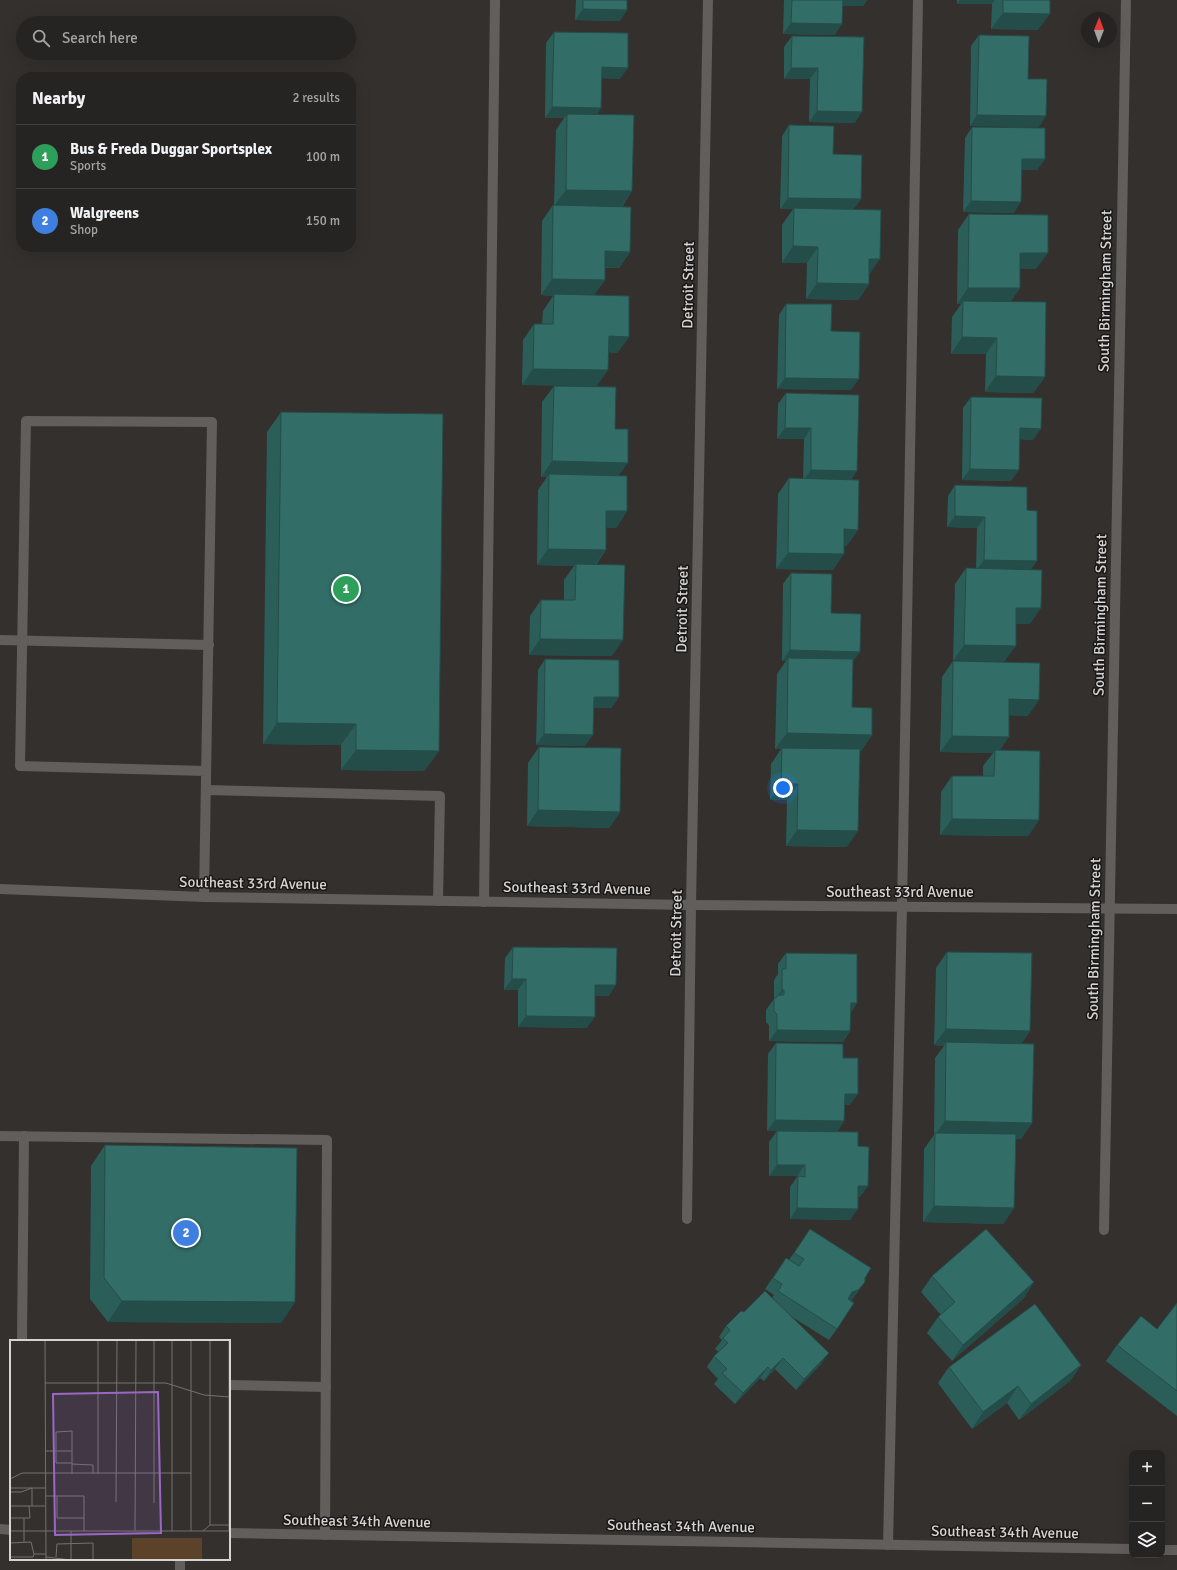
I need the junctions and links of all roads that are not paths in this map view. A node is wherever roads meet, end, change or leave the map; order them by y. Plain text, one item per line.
1 (496, 0) edge
2 (708, 0) edge
3 (918, 0) edge
4 (1126, 0) edge
5 (0, 640) edge
6 (22, 640) junction
7 (209, 645) junction
8 (206, 771) junction
9 (206, 790) junction
10 (0, 889) edge
11 (204, 897) junction
12 (438, 901) junction
13 (484, 902) junction
14 (691, 905) junction
15 (902, 907) junction
16 (1109, 908) junction
17 (1177, 909) edge
18 (0, 1136) edge
19 (24, 1136) junction
20 (687, 1219) dead end
21 (1104, 1230) dead end
22 (22, 1340) edge
23 (230, 1385) edge
24 (326, 1387) junction
25 (230, 1534) edge
26 (325, 1535) junction
27 (888, 1545) junction
28 (1129, 1549) edge
29 (1165, 1550) edge
30 (1177, 1550) edge

1 - 13 street
2 - 14 street, Detroit Street
3 - 15 street
4 - 16 street, South Birmingham Street
5 - 6 street
6 - 7 street
6 - 7 street
6 - 8 street
7 - 8 street
8 - 9 street
9 - 11 street
9 - 12 street
10 - 11 street, Southeast 33rd Avenue
11 - 12 street, Southeast 33rd Avenue
12 - 13 street, Southeast 33rd Avenue
13 - 14 street, Southeast 33rd Avenue
14 - 15 street, Southeast 33rd Avenue
14 - 20 street, Detroit Street
15 - 16 street, Southeast 33rd Avenue
15 - 27 street
16 - 17 street, Southeast 33rd Avenue
16 - 21 street, South Birmingham Street
18 - 19 street
19 - 22 street
19 - 24 street
23 - 24 street
24 - 26 street
25 - 26 street, Southeast 34th Avenue
26 - 27 street, Southeast 34th Avenue
27 - 28 street, Southeast 34th Avenue
29 - 30 street

